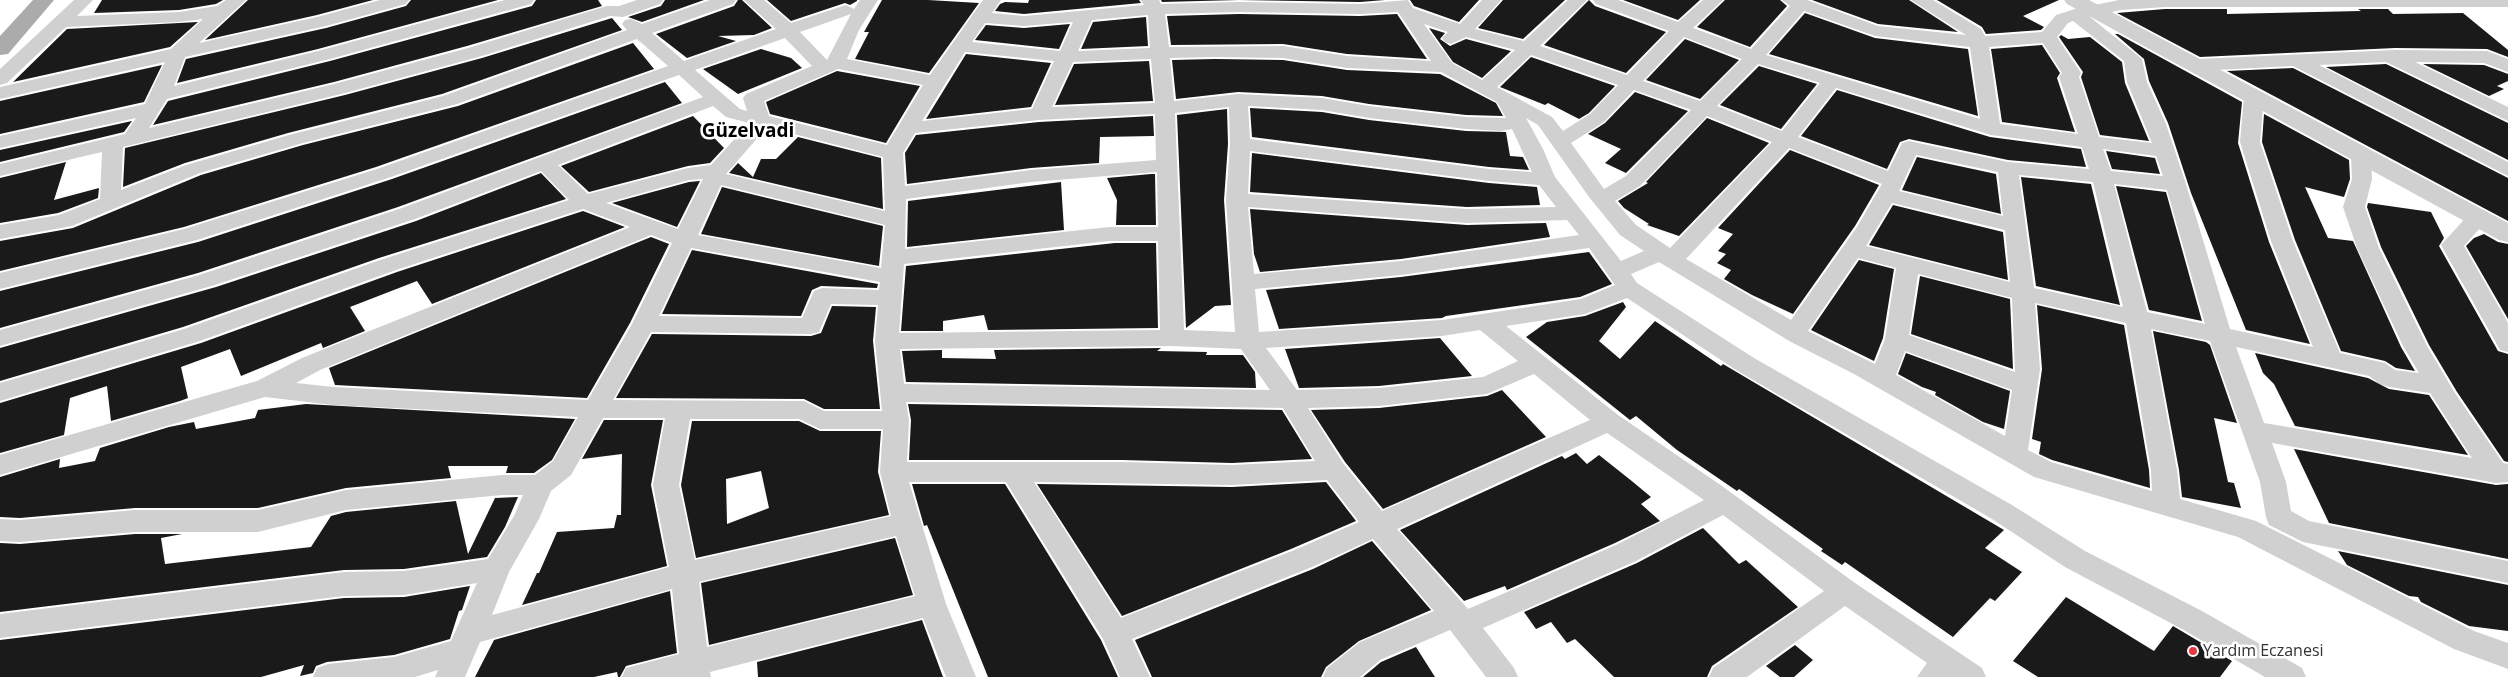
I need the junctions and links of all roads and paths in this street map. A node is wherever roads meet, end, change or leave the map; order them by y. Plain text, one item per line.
1 (19, 0) edge
2 (44, 0) edge
3 (84, 0) edge
4 (400, 0) edge
5 (525, 0) edge
6 (654, 0) edge
7 (727, 0) edge
8 (753, 0) edge
9 (1492, 0) edge
10 (1578, 0) edge
11 (1602, 0) edge
12 (1714, 0) edge
13 (1920, 0) edge
14 (1796, 2) edge
15 (2508, 2) edge
16 (986, 4) edge
17 (1315, 4) edge
18 (1403, 4) edge
19 (229, 5) edge
20 (1153, 5) edge
21 (851, 7) edge
22 (612, 8) edge
23 (2081, 8) edge
24 (320, 14) junction
25 (1086, 14) junction
26 (0, 20) edge
27 (61, 22) junction
28 (788, 30) junction
29 (1680, 30) junction
30 (642, 31) junction
31 (1463, 31) junction
32 (2048, 37) junction
33 (1979, 42) junction
34 (960, 46) junction
35 (1529, 48) junction
36 (0, 49) edge
37 (178, 53) junction
38 (323, 55) junction
39 (1161, 55) junction
40 (2389, 56) junction
41 (1068, 57) junction
42 (1439, 57) junction
43 (1754, 57) junction
44 (2293, 59) junction
45 (830, 65) junction
46 (2197, 65) junction
47 (2508, 66) edge
48 (680, 67) junction
49 (0, 79) edge
50 (1832, 80) junction
51 (935, 82) junction
52 (1630, 84) junction
53 (0, 93) edge
54 (1495, 93) junction
55 (2254, 96) junction
56 (714, 99) junction
57 (1238, 100) junction
58 (156, 102) junction
59 (1165, 108) junction
60 (1702, 108) junction
61 (1039, 114) junction
62 (2508, 115) edge
63 (761, 122) junction
64 (1518, 122) junction
65 (908, 128) junction
66 (1991, 129) junction
67 (134, 136) junction
68 (1785, 140) junction
69 (0, 142) edge
70 (113, 142) junction
71 (1560, 142) junction
72 (2091, 142) junction
73 (1240, 144) junction
74 (2164, 151) junction
75 (893, 153) junction
76 (2361, 157) junction
77 (545, 163) junction
78 (1167, 164) junction
79 (2008, 168) junction
80 (0, 170) edge
81 (2508, 170) edge
82 (716, 174) junction
83 (2102, 177) junction
84 (1545, 179) junction
85 (2176, 184) junction
86 (1890, 188) junction
87 (895, 194) junction
88 (1602, 199) junction
89 (1237, 200) junction
90 (584, 202) junction
91 (110, 203) junction
92 (1571, 213) junction
93 (2479, 217) junction
94 (896, 221) junction
95 (2015, 226) junction
96 (650, 227) junction
97 (0, 232) edge
98 (1168, 234) junction
99 (2508, 234) edge
100 (683, 239) junction
101 (1595, 240) junction
102 (1853, 250) junction
103 (1666, 256) junction
104 (1908, 264) junction
105 (891, 277) junction
106 (1623, 279) junction
107 (0, 280) edge
108 (1243, 283) junction
109 (2022, 293) junction
110 (2137, 317) junction
111 (1484, 321) junction
112 (644, 324) junction
113 (1794, 333) junction
114 (2220, 336) junction
115 (0, 338) edge
116 (1172, 338) junction
117 (1897, 339) junction
118 (2507, 339) edge
119 (887, 341) junction
120 (1248, 342) junction
121 (2331, 360) junction
122 (1536, 363) junction
123 (1882, 379) junction
124 (2026, 385) junction
125 (2438, 385) junction
126 (265, 388) junction
127 (0, 392) edge
128 (893, 393) junction
129 (1290, 399) junction
130 (594, 409) junction
131 (679, 411) junction
132 (896, 420) junction
133 (1609, 422) junction
134 (2255, 431) junction
135 (2015, 452) junction
136 (0, 465) edge
137 (1334, 470) junction
138 (893, 472) junction
139 (1014, 473) junction
140 (2502, 473) edge
141 (540, 485) junction
142 (1724, 502) junction
143 (2167, 507) junction
144 (2279, 517) junction
145 (906, 523) junction
146 (1378, 526) junction
147 (2246, 529) junction
148 (0, 530) edge
149 (497, 569) junction
150 (2508, 572) edge
151 (684, 574) junction
152 (1845, 591) junction
153 (932, 604) junction
154 (1459, 620) junction
155 (0, 626) edge
156 (1115, 633) junction
157 (460, 654) edge
158 (2508, 656) edge
159 (695, 670) edge
160 (1951, 672) edge
161 (328, 677) edge
162 (637, 677) edge
163 (961, 677) edge
164 (1135, 677) edge
165 (1338, 677) edge
166 (1503, 677) edge
167 (1724, 677) edge
168 (2291, 677) edge

1 - 26 main road
2 - 36 main road
3 - 27 street
4 - 24 street
5 - 38 street
6 - 22 street
7 - 30 street
8 - 28 street
9 - 31 street
10 - 35 street
11 - 29 street
12 - 29 street
13 - 33 street
14 - 33 street
14 - 43 street
15 - 23 street
16 - 25 street
16 - 34 street
17 - 18 street
17 - 20 street
18 - 31 street
18 - 42 street
19 - 27 street
19 - 37 street
20 - 25 street
20 - 39 street
21 - 28 street
21 - 45 street
22 - 30 street
22 - 67 street
23 - 32 street
23 - 46 street
23 - 74 street
24 - 37 street
24 - 38 street
25 - 41 street
27 - 49 street
28 - 45 street
28 - 48 street
29 - 43 street
29 - 52 street
30 - 48 street
30 - 91 street
31 - 35 street
31 - 42 street
32 - 33 street
32 - 72 street
33 - 66 street
34 - 41 street
34 - 51 street
35 - 52 street
35 - 54 street
37 - 53 street
37 - 58 street
38 - 58 street
39 - 41 street
39 - 42 street
39 - 59 street
40 - 44 street
40 - 47 street
40 - 62 street
41 - 61 street
42 - 54 street
43 - 50 street
43 - 60 street
44 - 46 street
44 - 81 street
45 - 51 street
45 - 63 street
46 - 55 street
48 - 56 street
48 - 107 street
50 - 66 street
50 - 68 street
51 - 65 street
52 - 60 street
52 - 71 street
54 - 64 street
54 - 71 street
55 - 76 street
55 - 121 street
56 - 63 street
56 - 77 street
57 - 59 street
57 - 64 street
57 - 73 street
58 - 67 street
58 - 69 street
59 - 61 street
59 - 78 street
60 - 68 street
60 - 88 street
61 - 65 street
63 - 75 street
63 - 82 street
64 - 84 street
65 - 75 street
66 - 72 street
67 - 70 street
68 - 86 street
68 - 103 street
70 - 80 street
70 - 91 street
71 - 88 street
72 - 74 street
72 - 83 street
73 - 84 street
73 - 89 street
74 - 85 street
75 - 87 street
76 - 93 street
76 - 125 street
77 - 90 street
77 - 115 street
78 - 87 street
78 - 98 street
79 - 83 street
79 - 86 street
79 - 95 street
82 - 90 street
82 - 94 street
82 - 100 street
83 - 85 street
83 - 110 street
84 - 92 street
85 - 114 street
86 - 95 street
86 - 102 street
87 - 94 street
88 - 103 street
89 - 92 street
89 - 108 street
90 - 96 street
90 - 127 street
91 - 97 street
92 - 101 street
93 - 99 street
93 - 118 street
94 - 105 street
95 - 109 street
96 - 100 street
96 - 126 street
98 - 105 street
98 - 116 street
100 - 105 street
100 - 112 street
101 - 106 street
101 - 108 street
102 - 104 street
102 - 113 street
103 - 106 street
103 - 113 street
104 - 109 street
104 - 117 street
105 - 112 street
105 - 119 street
106 - 111 street
106 - 168 street
108 - 120 street
109 - 110 street
109 - 124 street
110 - 114 street
110 - 143 street
111 - 120 street
111 - 122 street
112 - 130 street
113 - 123 street
114 - 121 street
114 - 134 street
116 - 119 street
116 - 120 street
117 - 123 street
117 - 124 street
119 - 128 street
120 - 129 street
121 - 125 street
122 - 129 street
122 - 133 street
123 - 135 street
124 - 135 street
125 - 140 street
126 - 130 street
126 - 136 street
128 - 129 street
128 - 132 street
129 - 137 street
130 - 131 street
130 - 141 street
131 - 132 street
131 - 151 street
132 - 138 street
133 - 142 street
133 - 146 street
134 - 140 street
134 - 144 street
135 - 143 street
137 - 139 street
137 - 146 street
138 - 139 street
138 - 145 street
139 - 156 street
141 - 148 street
141 - 149 street
142 - 152 street
142 - 154 street
143 - 147 street
144 - 147 street
144 - 150 street
145 - 151 street
145 - 153 street
146 - 154 street
146 - 156 street
147 - 158 street
149 - 155 street
149 - 157 street
151 - 157 street
151 - 159 street
152 - 160 street
152 - 167 street
153 - 159 street
153 - 163 street
154 - 165 street
154 - 166 street
156 - 164 street
157 - 161 street
159 - 162 street

